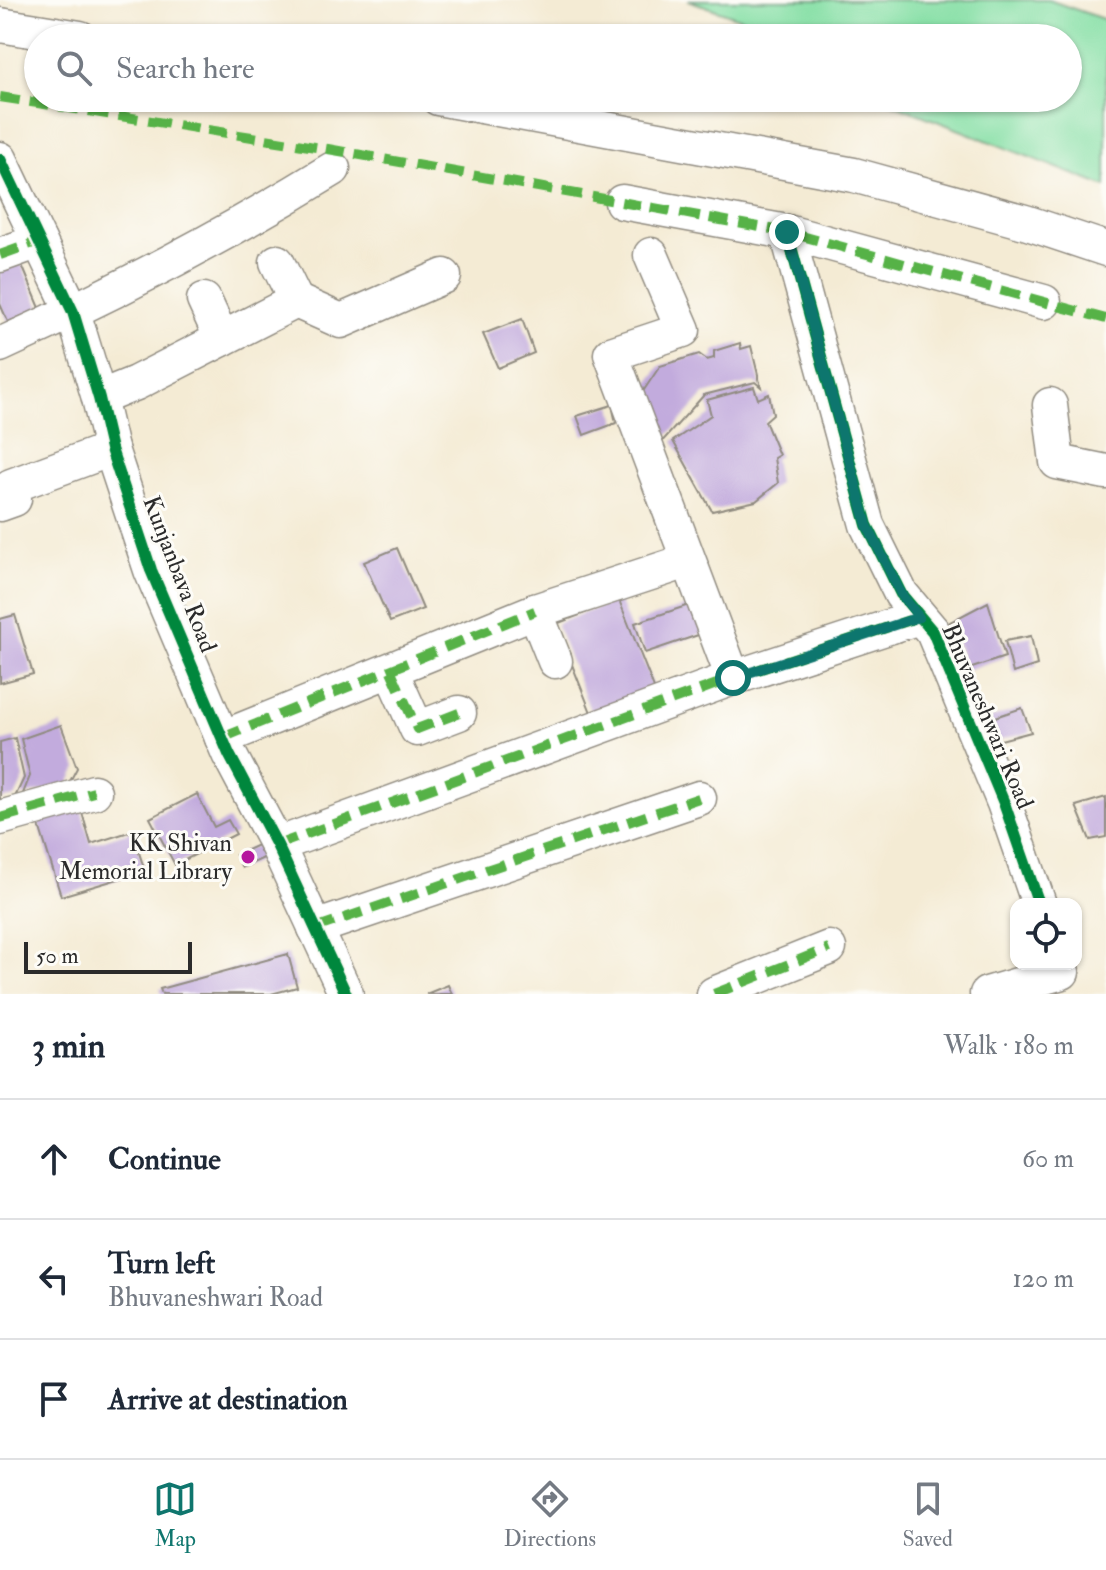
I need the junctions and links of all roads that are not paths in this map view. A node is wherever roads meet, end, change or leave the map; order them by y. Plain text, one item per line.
1 (0, 25) edge
2 (24, 29) edge
3 (514, 112) edge
4 (0, 159) edge
5 (333, 169) dead end
6 (622, 202) dead end
7 (787, 232) junction
8 (39, 241) junction
9 (1106, 249) edge
10 (0, 255) edge
11 (651, 255) dead end
12 (277, 262) dead end
13 (444, 276) dead end
14 (204, 300) dead end
15 (296, 301) junction
16 (1044, 302) dead end
17 (73, 312) junction
18 (222, 339) junction
19 (0, 345) edge
20 (99, 398) junction
21 (1050, 405) dead end
22 (111, 449) junction
23 (1106, 472) edge
24 (0, 504) edge
25 (672, 566) dead end
26 (535, 611) junction
27 (919, 617) junction
28 (555, 661) dead end
29 (391, 671) junction
30 (733, 678) junction
31 (459, 713) dead end
32 (222, 738) junction
33 (94, 792) dead end
34 (699, 798) dead end
35 (0, 818) edge
36 (277, 845) junction
37 (1037, 898) edge
38 (315, 928) junction
39 (829, 948) dead end
40 (1064, 977) edge
41 (346, 994) edge
42 (714, 994) edge
43 (987, 994) edge

1 - 2 street
3 - 9 street
4 - 8 street, Kunjanbava Road
5 - 17 street
6 - 7 street
7 - 16 street
7 - 27 street, Bhuvaneshwari Road
8 - 10 street
8 - 17 street, Kunjanbava Road
11 - 30 street
12 - 15 street
13 - 15 street
14 - 18 street
15 - 18 street
17 - 19 street
17 - 20 street, Kunjanbava Road
18 - 20 street
20 - 22 street, Kunjanbava Road
21 - 23 street
22 - 24 street
22 - 32 street, Kunjanbava Road
25 - 26 street
26 - 28 street
26 - 29 street
27 - 30 street
27 - 37 street, Bhuvaneshwari Road
29 - 31 street
29 - 32 street
30 - 36 street
32 - 36 street, Kunjanbava Road
33 - 35 street
34 - 38 street
36 - 38 street, Kunjanbava Road
38 - 41 street, Kunjanbava Road
39 - 42 street
40 - 43 street

